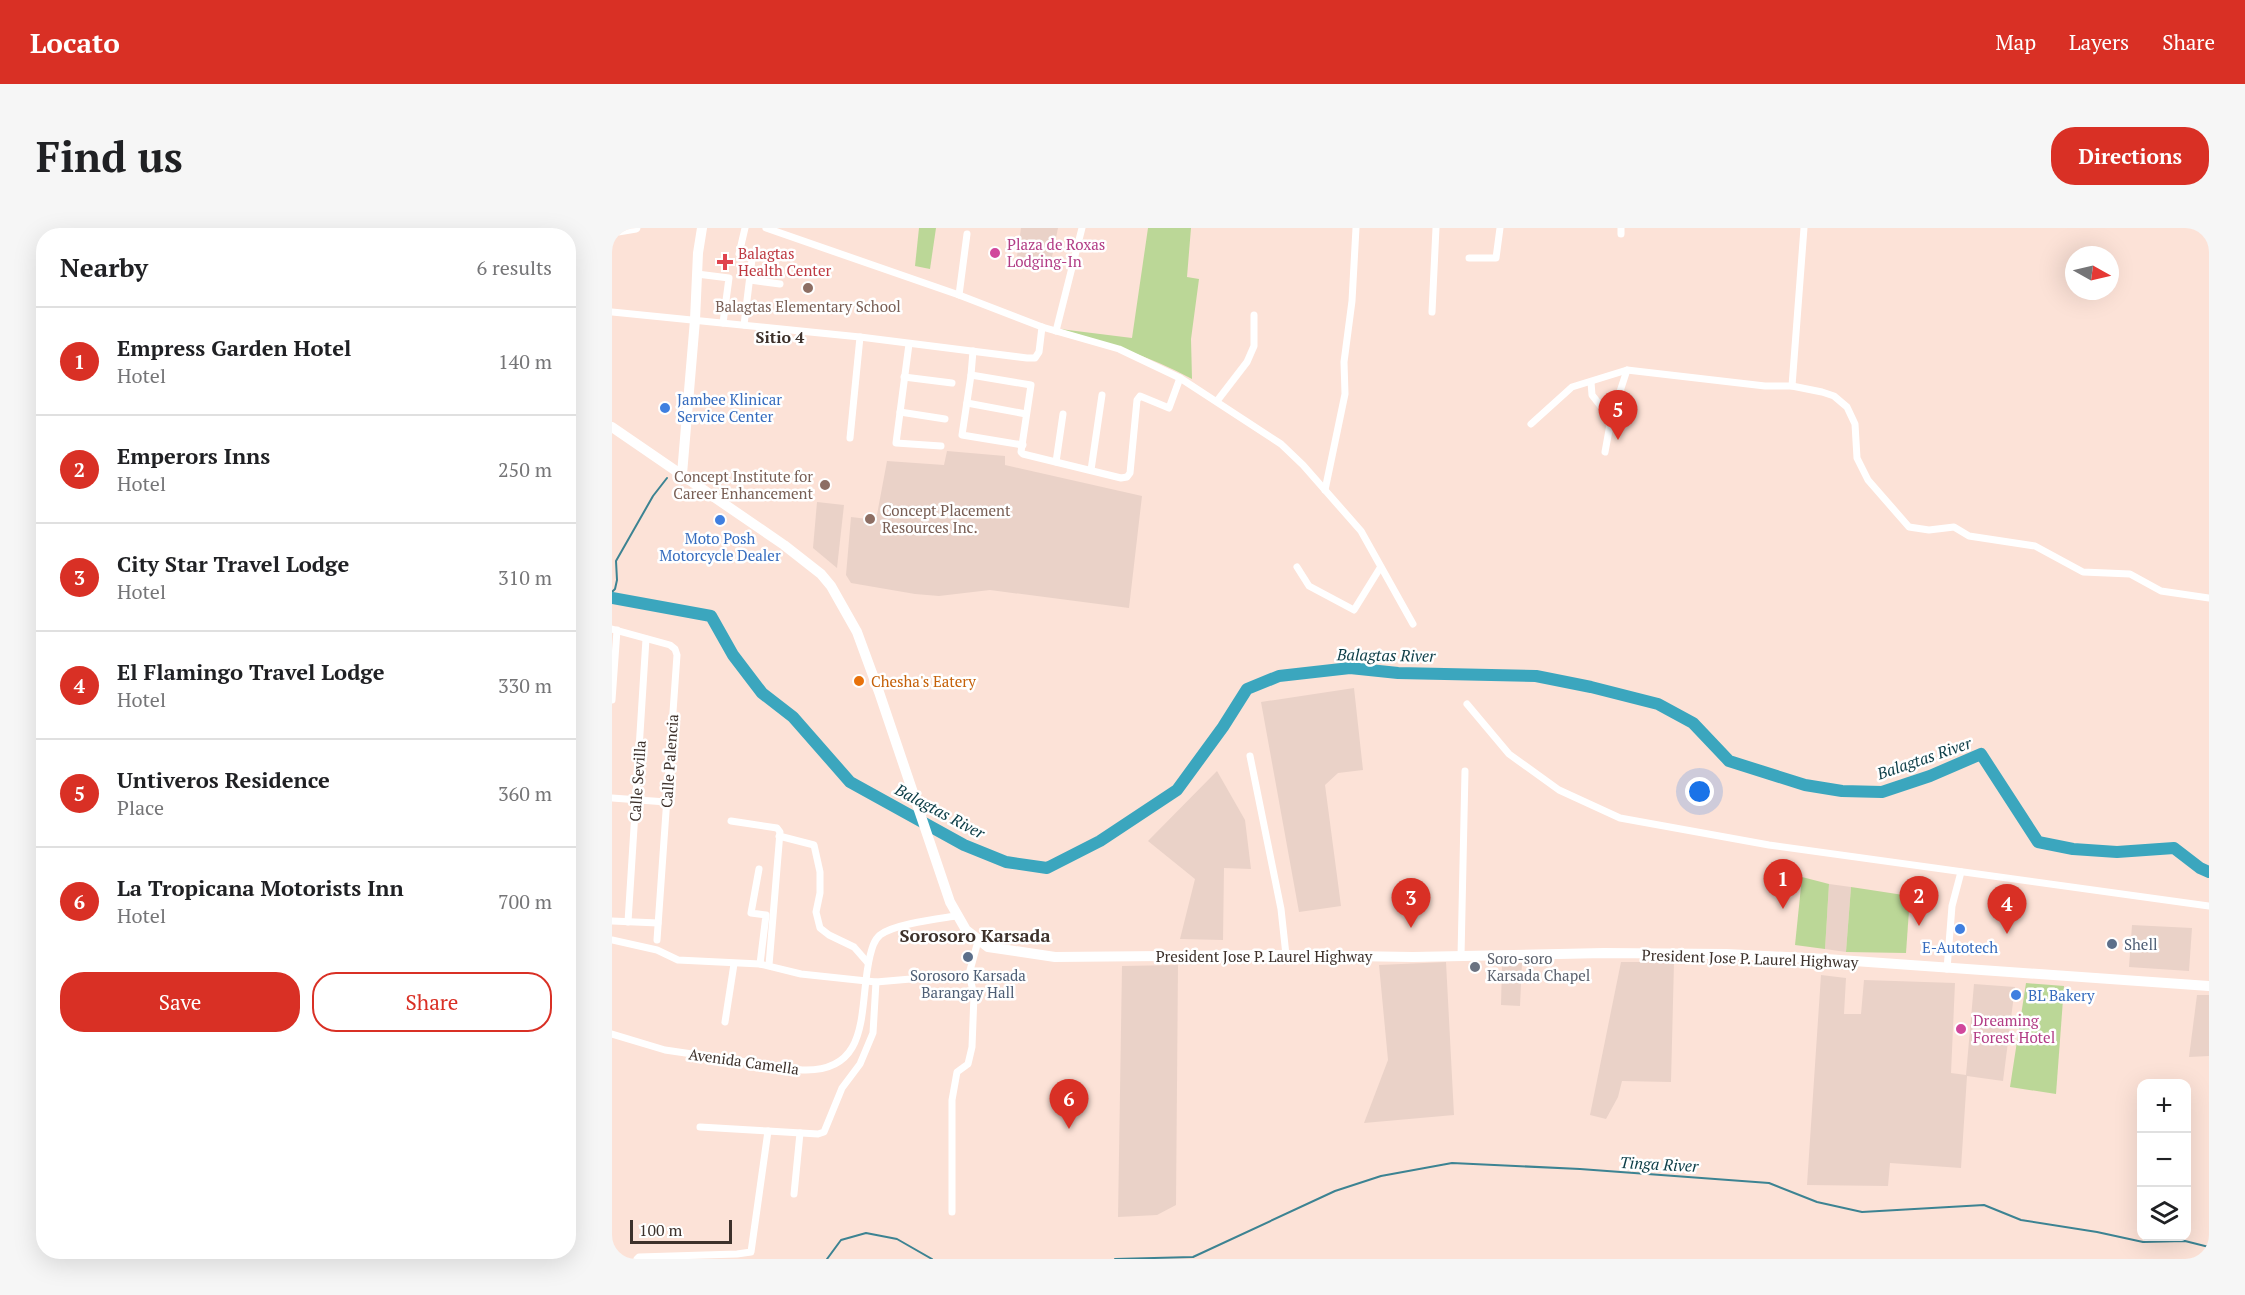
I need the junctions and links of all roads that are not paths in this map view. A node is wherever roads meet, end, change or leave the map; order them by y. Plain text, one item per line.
1 (636, 228) edge
2 (702, 228) edge
3 (745, 228) edge
4 (766, 228) edge
5 (1082, 228) edge
6 (1356, 228) edge
7 (1436, 228) edge
8 (1500, 228) edge
9 (1804, 228) edge
10 (612, 232) edge
11 (967, 234) dead end
12 (1469, 258) dead end
13 (697, 274) junction
14 (750, 280) junction
15 (780, 284) dead end
16 (959, 295) junction
17 (612, 312) edge
18 (1432, 312) dead end
19 (1254, 315) dead end
20 (695, 320) junction
21 (723, 323) junction
22 (744, 325) junction
23 (1042, 327) junction
24 (1056, 331) junction
25 (860, 338) junction
26 (909, 344) junction
27 (973, 351) junction
28 (1627, 370) junction
29 (971, 375) junction
30 (903, 377) junction
31 (1180, 378) junction
32 (1591, 382) junction
33 (952, 383) dead end
34 (1792, 386) junction
35 (1102, 395) dead end
36 (1218, 401) junction
37 (967, 403) junction
38 (900, 412) junction
39 (1026, 414) junction
40 (1063, 414) dead end
41 (945, 419) dead end
42 (1611, 419) junction
43 (1531, 424) dead end
44 (612, 429) edge
45 (850, 438) dead end
46 (1023, 445) junction
47 (941, 446) dead end
48 (1605, 452) dead end
49 (1056, 462) junction
50 (1091, 470) junction
51 (682, 474) junction
52 (1325, 490) junction
53 (1297, 567) dead end
54 (1380, 568) junction
55 (2209, 598) edge
56 (1413, 624) dead end
57 (614, 630) edge
58 (646, 639) junction
59 (612, 700) edge
60 (1467, 704) dead end
61 (1250, 756) dead end
62 (1465, 771) dead end
63 (612, 798) edge
64 (636, 800) junction
65 (666, 802) junction
66 (731, 821) dead end
67 (779, 836) junction
68 (759, 869) dead end
69 (1961, 872) junction
70 (2209, 906) edge
71 (956, 916) junction
72 (612, 921) edge
73 (628, 922) junction
74 (658, 923) junction
75 (612, 940) edge
76 (657, 940) dead end
77 (978, 941) junction
78 (1286, 955) junction
79 (1461, 956) junction
80 (868, 963) junction
81 (734, 964) junction
82 (760, 964) junction
83 (768, 965) junction
84 (1947, 969) junction
85 (969, 974) junction
86 (866, 981) junction
87 (876, 982) junction
88 (2209, 986) edge
89 (725, 1022) dead end
90 (612, 1034) edge
91 (700, 1127) dead end
92 (768, 1131) junction
93 (800, 1133) junction
94 (794, 1194) dead end
95 (952, 1212) dead end
96 (750, 1255) edge
97 (637, 1259) edge

1 - 10 main road
2 - 13 main road
3 - 14 street
4 - 16 street
5 - 24 street
6 - 52 street
7 - 18 street
8 - 12 street
9 - 34 street
11 - 16 street
13 - 20 main road
13 - 21 street
14 - 15 street
14 - 22 street
16 - 23 street
17 - 20 street
19 - 36 street
20 - 21 street
20 - 51 main road
21 - 22 street
22 - 25 street
23 - 24 street
23 - 27 street
24 - 31 street
25 - 26 street
25 - 45 street
26 - 27 street
26 - 30 street
27 - 29 street
28 - 32 street
28 - 34 street
28 - 42 street
29 - 37 street
29 - 39 street
30 - 33 street
30 - 38 street
31 - 36 street
31 - 50 street
32 - 42 street
32 - 43 street
34 - 55 street
35 - 50 street
36 - 52 street
37 - 39 street
37 - 46 street
38 - 41 street
38 - 47 street
39 - 46 street
40 - 49 street
42 - 48 street
44 - 51 main road, President Jose P. Laurel Highway
46 - 49 street
49 - 50 street
51 - 71 main road, President Jose P. Laurel Highway
52 - 54 street
53 - 54 street
54 - 56 street
57 - 58 street, Calle Palencia
57 - 59 street
58 - 64 street, Calle Sevilla
58 - 65 street, Calle Palencia
60 - 69 street
61 - 78 street
62 - 79 street
63 - 64 street
64 - 65 street
64 - 73 street, Calle Sevilla
65 - 74 street, Calle Palencia
66 - 67 street
67 - 80 street
67 - 83 street
68 - 82 street
69 - 70 street
69 - 84 street
71 - 77 main road, President Jose P. Laurel Highway
71 - 80 street, Avenida Camella
72 - 73 street
73 - 74 street
74 - 76 street, Calle Palencia
75 - 81 street
77 - 78 main road, President Jose P. Laurel Highway
77 - 85 street
78 - 79 main road, President Jose P. Laurel Highway
79 - 84 main road, President Jose P. Laurel Highway
80 - 86 street, Avenida Camella
81 - 82 street
81 - 89 street
82 - 83 street
83 - 86 street
84 - 88 main road, President Jose P. Laurel Highway
85 - 87 street
85 - 95 street
86 - 87 street
86 - 90 street, Avenida Camella
87 - 93 street
91 - 92 street
92 - 93 street
92 - 96 street
93 - 94 street
96 - 97 street

